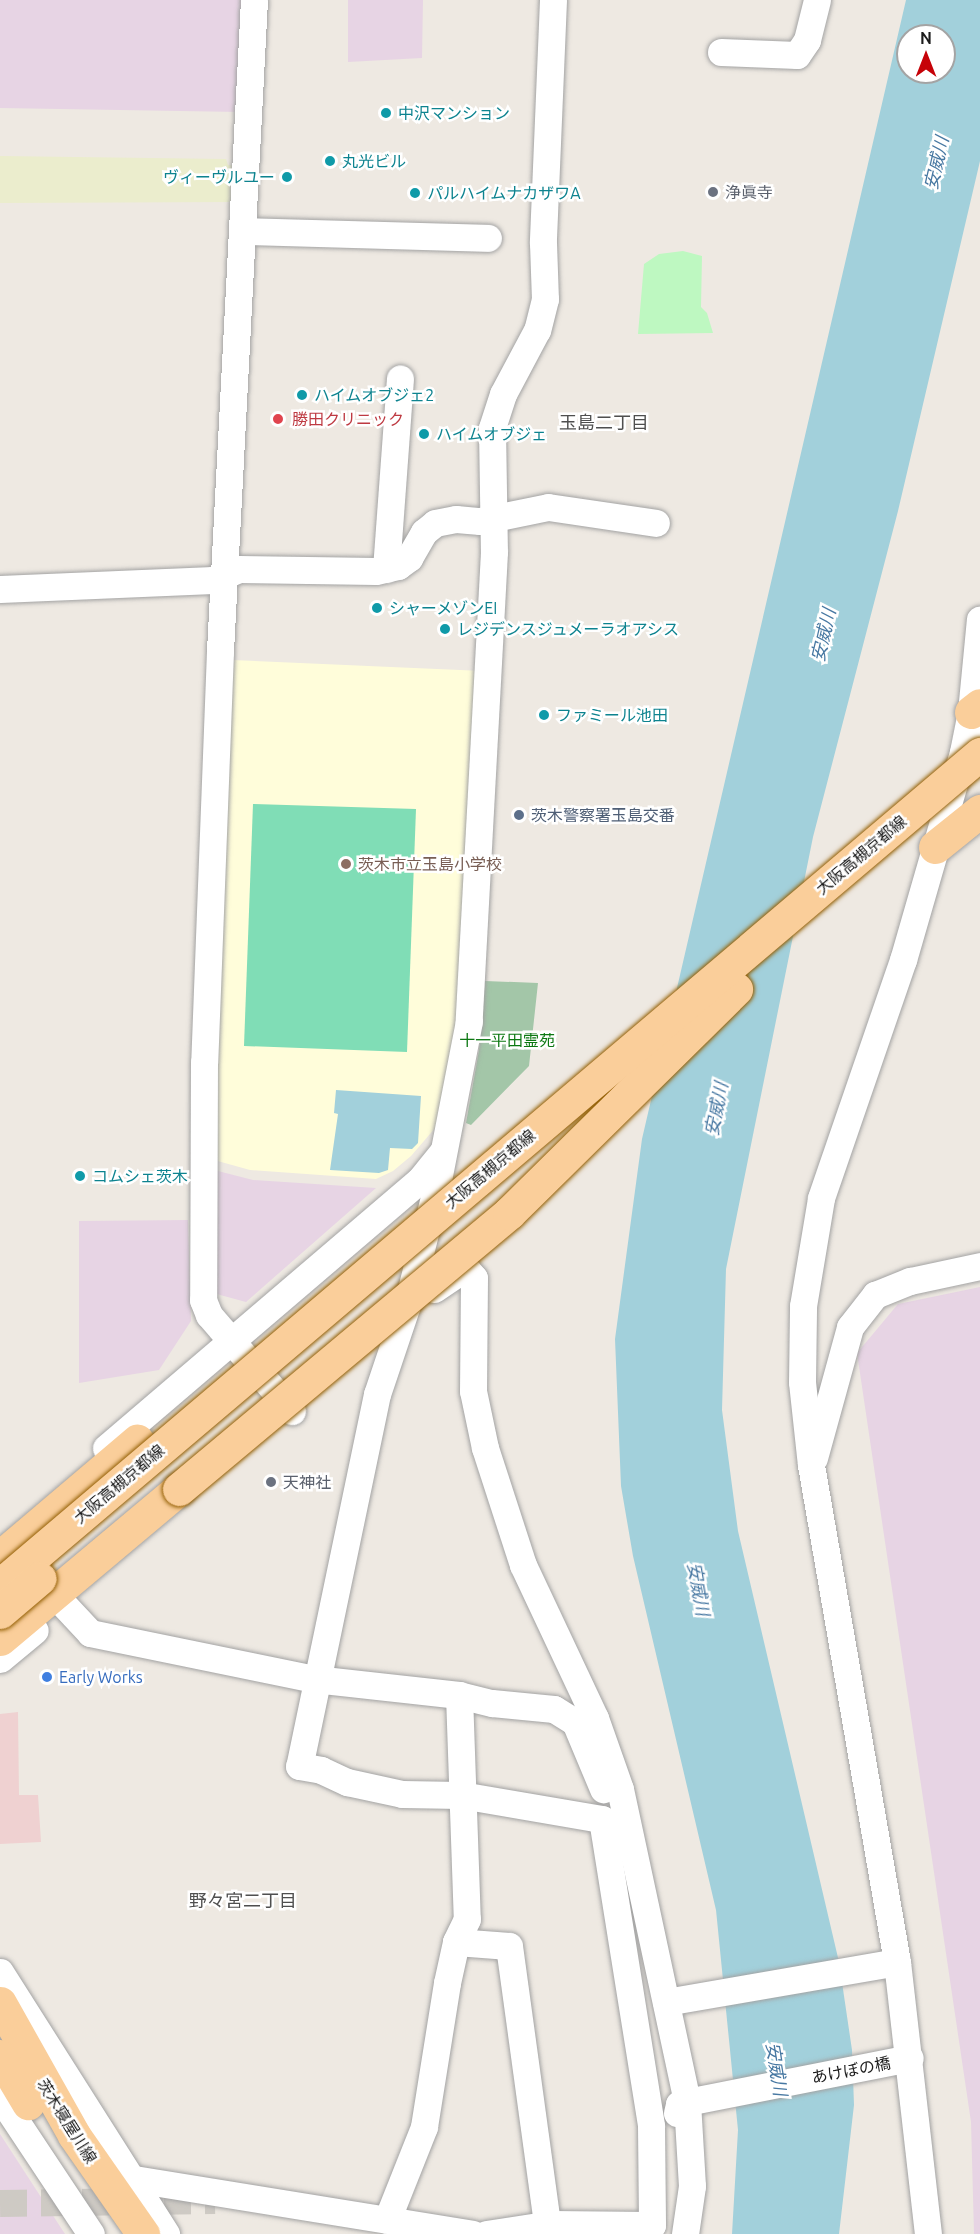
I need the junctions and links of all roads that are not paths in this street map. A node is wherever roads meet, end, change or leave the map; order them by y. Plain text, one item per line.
1 (254, 0) edge
2 (554, 0) edge
3 (817, 0) edge
4 (721, 52) dead end
5 (243, 231) junction
6 (488, 238) dead end
7 (400, 379) dead end
8 (491, 519) junction
9 (656, 523) dead end
10 (386, 569) junction
11 (227, 574) junction
12 (0, 589) edge
13 (980, 619) edge
14 (976, 708) edge
15 (974, 758) edge
16 (980, 782) edge
17 (980, 811) edge
18 (935, 847) junction
19 (736, 989) junction
20 (648, 1036) junction
21 (443, 1153) junction
22 (980, 1266) edge
23 (403, 1317) junction
24 (233, 1340) junction
25 (292, 1411) junction
26 (811, 1465) junction
27 (0, 1536) edge
28 (0, 1557) edge
29 (0, 1585) edge
30 (65, 1606) junction
31 (0, 1612) edge
32 (0, 1639) edge
33 (0, 1659) edge
34 (314, 1679) junction
35 (459, 1695) junction
36 (461, 1795) junction
37 (637, 1857) junction
38 (456, 1942) junction
39 (897, 1962) junction
40 (0, 1972) edge
41 (631, 2001) junction
42 (666, 2002) junction
43 (0, 2003) edge
44 (0, 2056) edge
45 (905, 2059) junction
46 (0, 2097) edge
47 (685, 2102) junction
48 (128, 2178) junction
49 (387, 2220) junction
50 (547, 2225) junction
51 (651, 2229) edge
52 (91, 2234) edge
53 (116, 2234) edge
54 (143, 2234) edge
55 (166, 2234) edge
56 (472, 2234) edge
57 (486, 2234) edge
58 (685, 2234) edge
59 (928, 2234) edge

1 - 5 street
2 - 8 street
3 - 4 street
5 - 6 street
5 - 11 street
7 - 10 street
8 - 9 street
8 - 10 street
8 - 21 street
10 - 11 street
11 - 12 street
11 - 24 street
13 - 14 street
14 - 15 street
15 - 18 street
15 - 20 main road, 大阪高槻京都線, bridge
16 - 19 main road, 大阪高槻京都線
17 - 18 main road
18 - 26 street
19 - 31 main road, 大阪高槻京都線, bridge
19 - 32 main road, bridge
20 - 28 main road, bridge
20 - 29 main road, 大阪高槻京都線, bridge
21 - 23 street
21 - 24 street
22 - 26 street
23 - 25 street
23 - 34 street
23 - 37 street
24 - 25 street
24 - 27 street
25 - 30 street
26 - 39 street
30 - 33 street
30 - 34 street
34 - 35 street
34 - 36 street
35 - 36 street
35 - 37 street
36 - 38 street
36 - 41 street
37 - 42 street
38 - 49 street
38 - 50 street
39 - 42 street
39 - 45 street
40 - 48 street
41 - 47 street
41 - 51 street
42 - 47 street
43 - 54 main road, 茨木寝屋川線
44 - 53 main road, 茨木寝屋川線
45 - 47 street, あけぼの橋
45 - 59 street
46 - 52 street
47 - 51 street
47 - 58 street
48 - 49 street
48 - 55 street
49 - 56 street
50 - 51 street
50 - 57 street

